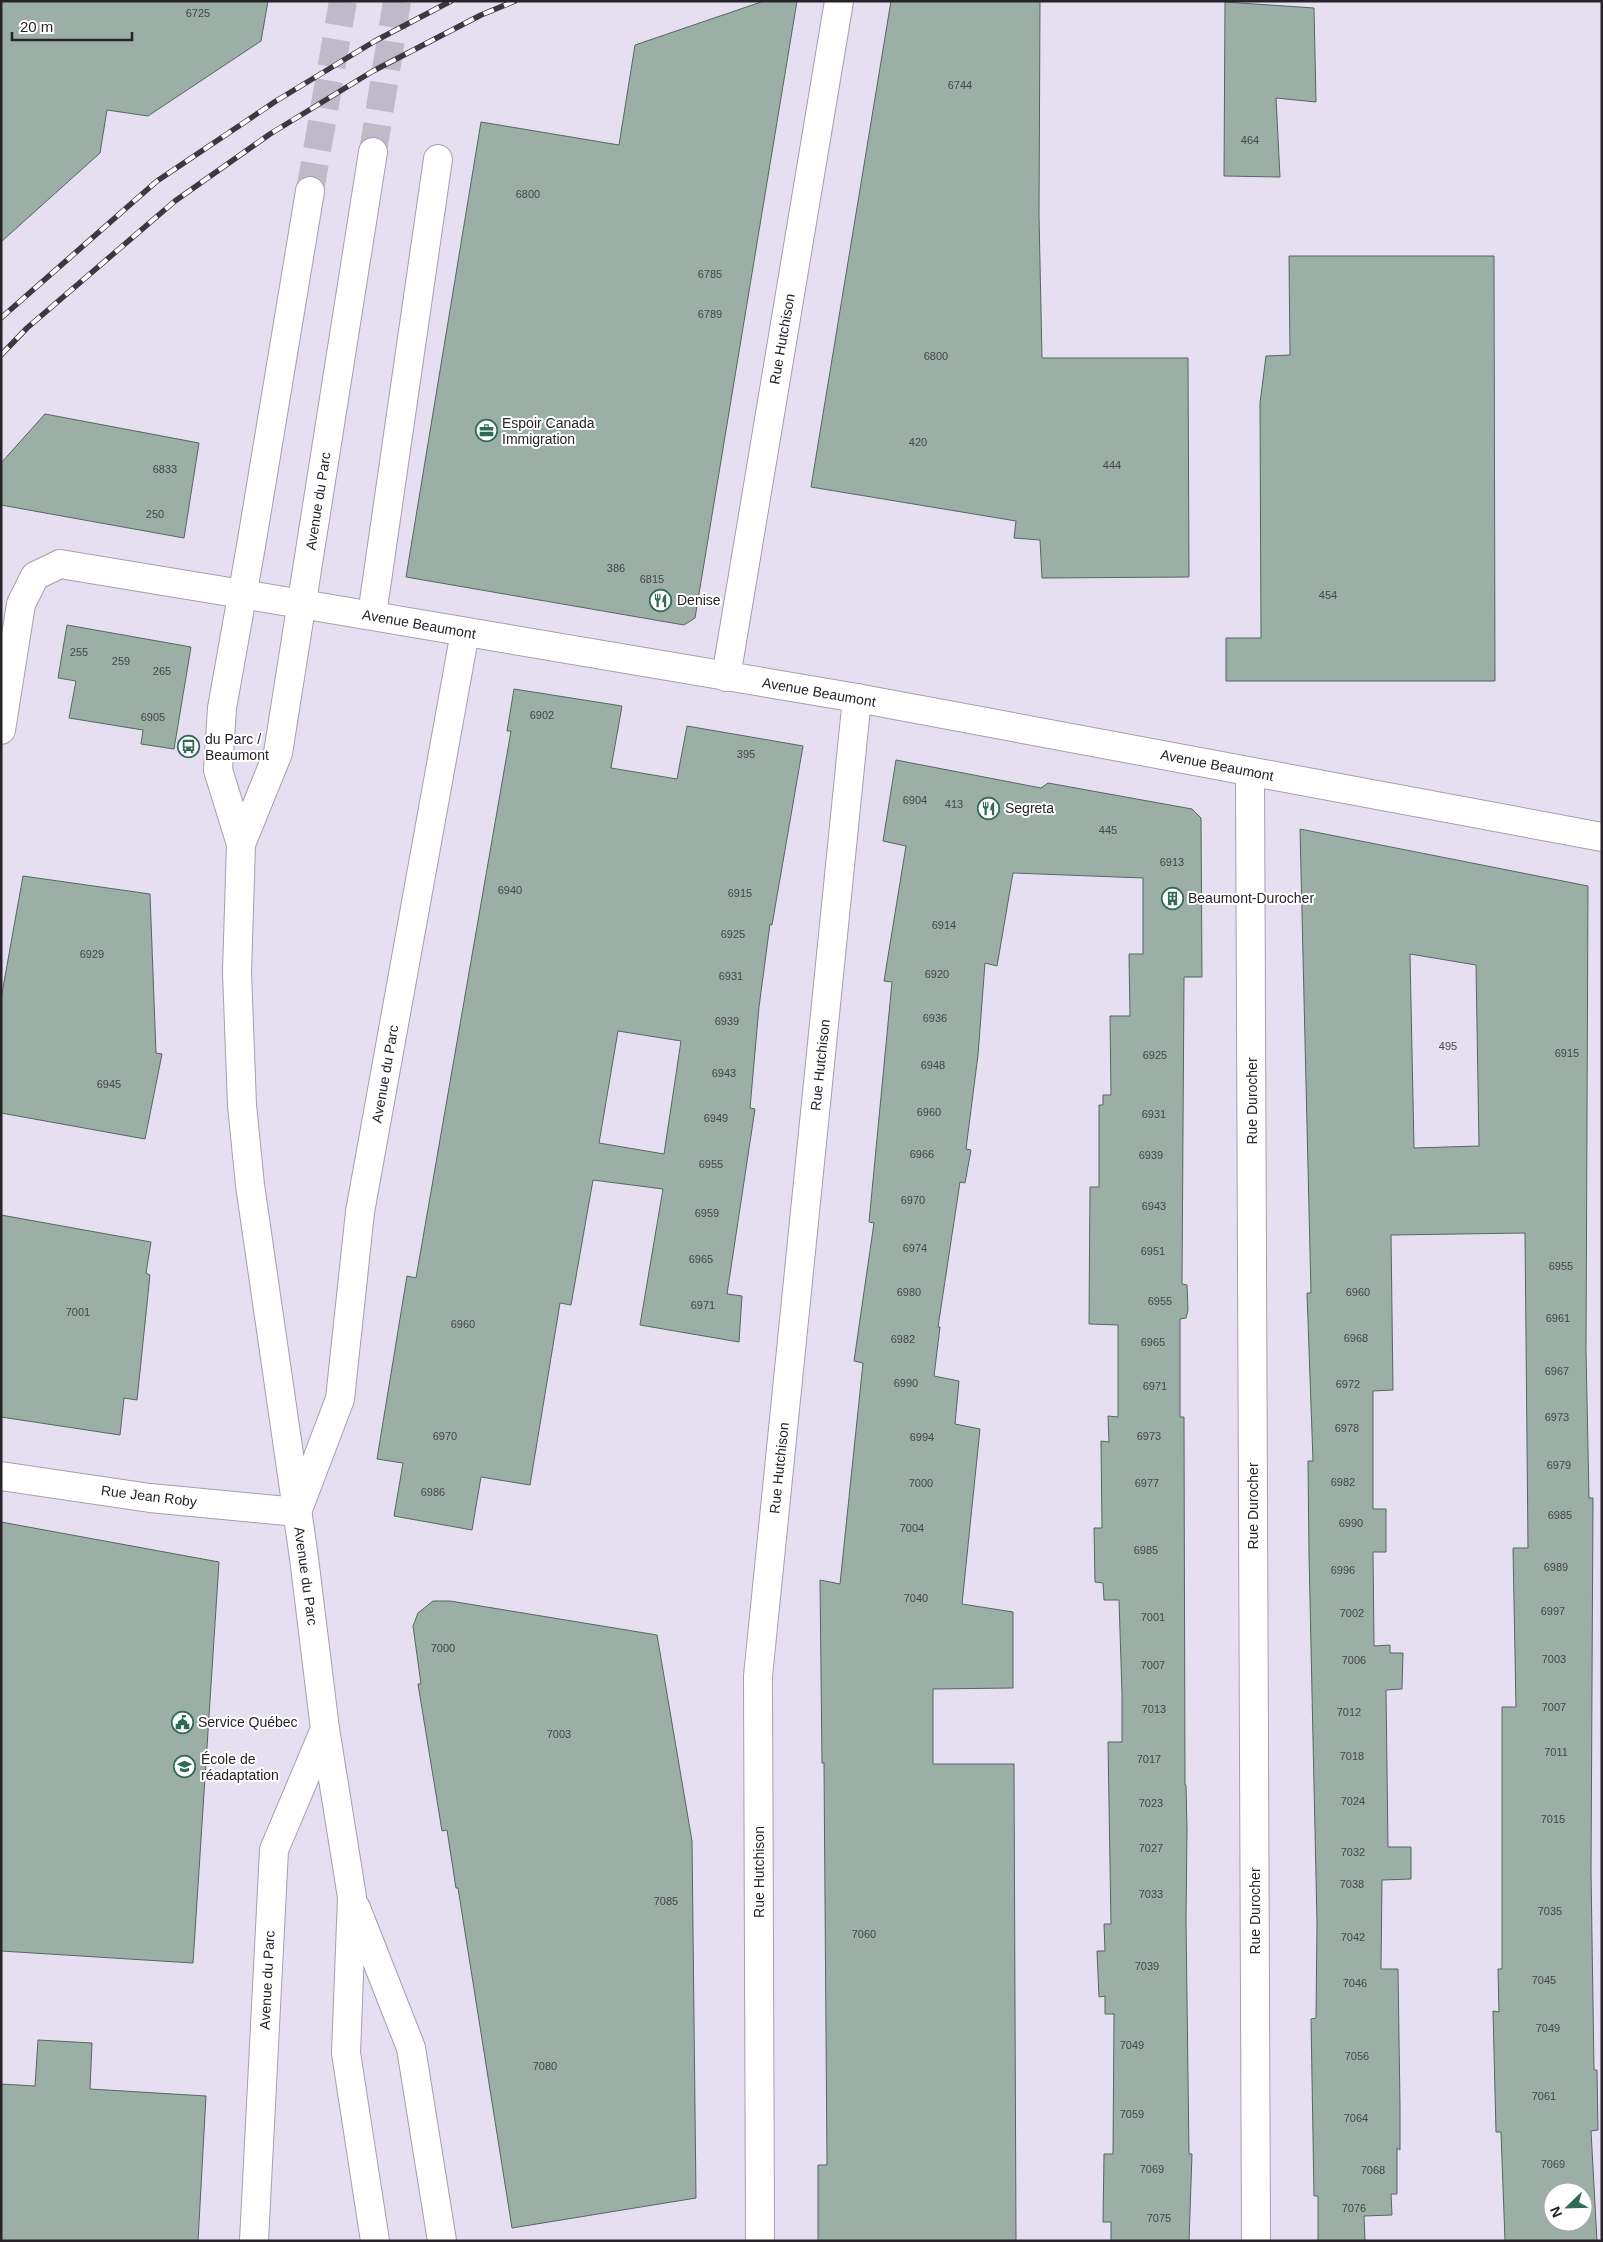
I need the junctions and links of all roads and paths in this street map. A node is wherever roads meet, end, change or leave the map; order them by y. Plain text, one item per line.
1 (839, 1) edge
2 (373, 152) tunnel mouth
3 (438, 159) dead end
4 (310, 191) tunnel mouth
5 (242, 594) junction
6 (303, 604) junction
7 (372, 615) junction
8 (465, 632) junction
9 (726, 677) junction
10 (857, 698) junction
11 (1, 730) edge
12 (1250, 772) junction
13 (1602, 837) edge
14 (241, 844) junction
15 (1, 1476) edge
16 (297, 1512) junction
17 (325, 1729) junction
18 (352, 1898) junction
19 (254, 2241) edge
20 (375, 2241) edge
21 (442, 2241) edge
22 (760, 2241) edge
23 (1256, 2241) edge

1 - 9 street, Rue Hutchison
2 - 6 street, Avenue du Parc
3 - 7 street
4 - 5 street, Avenue du Parc
5 - 6 street, Avenue Beaumont
5 - 11 street, Avenue Beaumont
5 - 14 street, Avenue du Parc
6 - 7 street, Avenue Beaumont
6 - 14 street, Avenue du Parc
7 - 8 street, Avenue Beaumont
8 - 9 street, Avenue Beaumont
8 - 16 street, Avenue du Parc
9 - 10 street, Avenue Beaumont
10 - 12 street, Avenue Beaumont
10 - 22 street, Rue Hutchison
12 - 13 street, Avenue Beaumont
12 - 23 street, Rue Durocher
14 - 16 street, Avenue du Parc
15 - 16 street, Rue Jean Roby
16 - 17 street, Avenue du Parc
17 - 18 street, Avenue du Parc
17 - 19 street, Avenue du Parc
18 - 20 street, Avenue du Parc
18 - 21 street, Avenue du Parc

